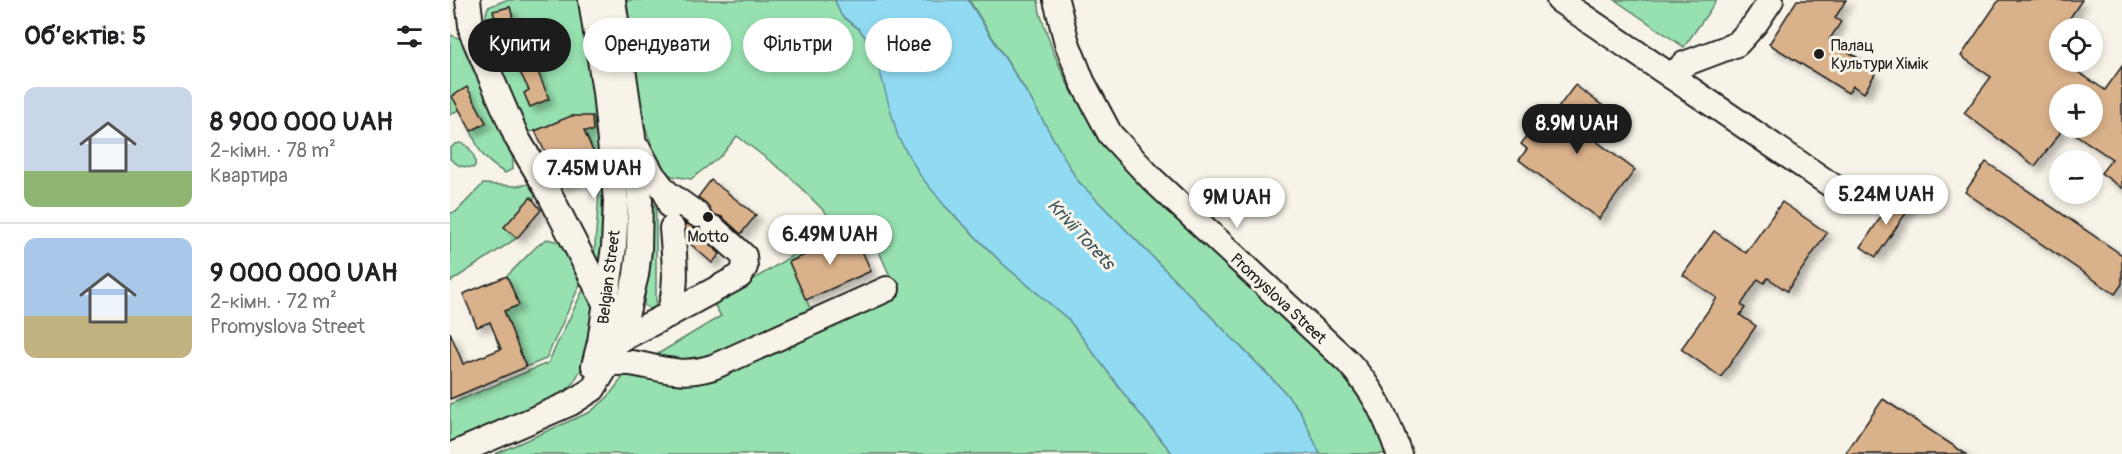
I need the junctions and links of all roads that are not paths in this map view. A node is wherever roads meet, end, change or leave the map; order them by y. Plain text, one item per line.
1 (468, 0) edge
2 (591, 0) edge
3 (613, 0) edge
4 (1056, 0) edge
5 (1559, 0) edge
6 (1771, 0) edge
7 (1671, 76) junction
8 (633, 137) junction
9 (1840, 191) dead end
10 (670, 209) junction
11 (887, 289) dead end
12 (605, 303) junction
13 (668, 315) junction
14 (617, 341) junction
15 (608, 364) junction
16 (571, 403) junction
17 (454, 454) edge
18 (1399, 454) edge

1 - 12 street
2 - 12 street, Belgian Street
3 - 8 street, Belgian Street
4 - 18 street, Promyslova Street
5 - 7 street
6 - 7 street
7 - 9 street
8 - 10 street
8 - 14 street, Belgian Street
10 - 13 street
10 - 13 street
11 - 15 street
12 - 16 street, Belgian Street
13 - 14 street
14 - 15 street, Belgian Street
15 - 16 street, Belgian Street
16 - 17 street, Belgian Street

